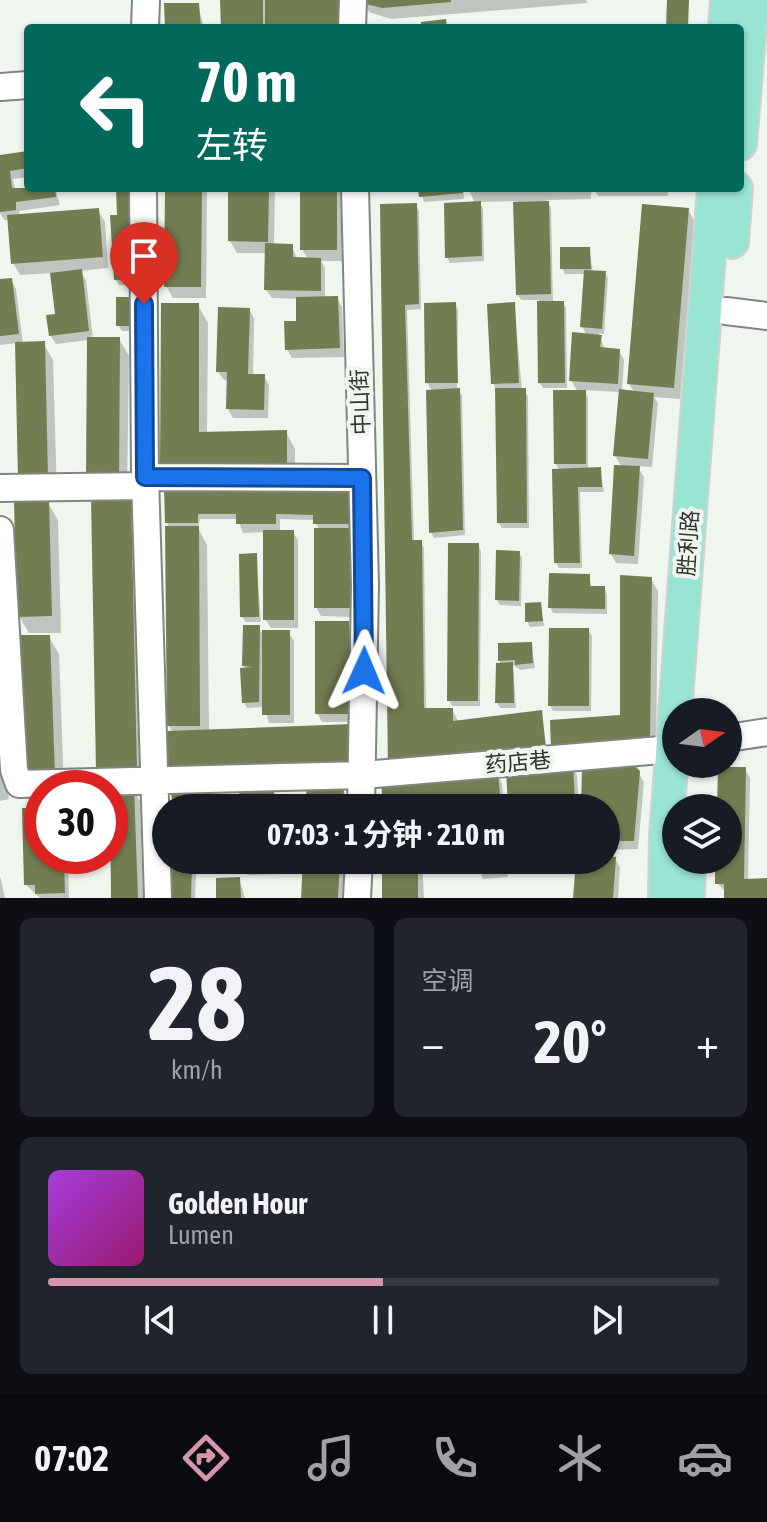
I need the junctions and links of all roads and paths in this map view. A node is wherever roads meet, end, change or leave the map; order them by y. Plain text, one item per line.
1 (146, 0) edge
2 (353, 0) edge
3 (727, 0) edge
4 (752, 0) edge
5 (145, 24) edge
6 (352, 24) edge
7 (725, 24) edge
8 (24, 85) edge
9 (0, 87) edge
10 (744, 96) edge
11 (143, 192) edge
12 (355, 192) edge
13 (714, 192) edge
14 (736, 192) edge
15 (726, 311) junction
16 (767, 316) edge
17 (362, 478) junction
18 (145, 481) junction
19 (0, 488) edge
20 (0, 530) edge
21 (686, 698) edge
22 (697, 698) edge
23 (767, 732) edge
24 (742, 736) edge
25 (662, 757) edge
26 (363, 775) junction
27 (680, 778) edge
28 (155, 781) junction
29 (362, 794) edge
30 (358, 874) edge
31 (689, 874) edge
32 (158, 898) edge
33 (357, 898) edge
34 (665, 898) edge
35 (688, 898) edge

1 - 5 street
2 - 6 street
3 - 7 main road
4 - 10 main road
8 - 9 street
11 - 18 street
12 - 17 street, 中山街
13 - 21 main road, 胜利路
14 - 15 main road, 胜利路
15 - 16 street
15 - 22 main road, 胜利路
17 - 18 street
17 - 26 street, 中山街
18 - 19 street
18 - 28 street
20 - 28 street, 药店巷
23 - 24 street
25 - 26 street, 药店巷
26 - 28 street, 药店巷
26 - 29 street, 中山街
27 - 34 main road, 胜利路
28 - 32 street
30 - 33 street
31 - 35 main road

